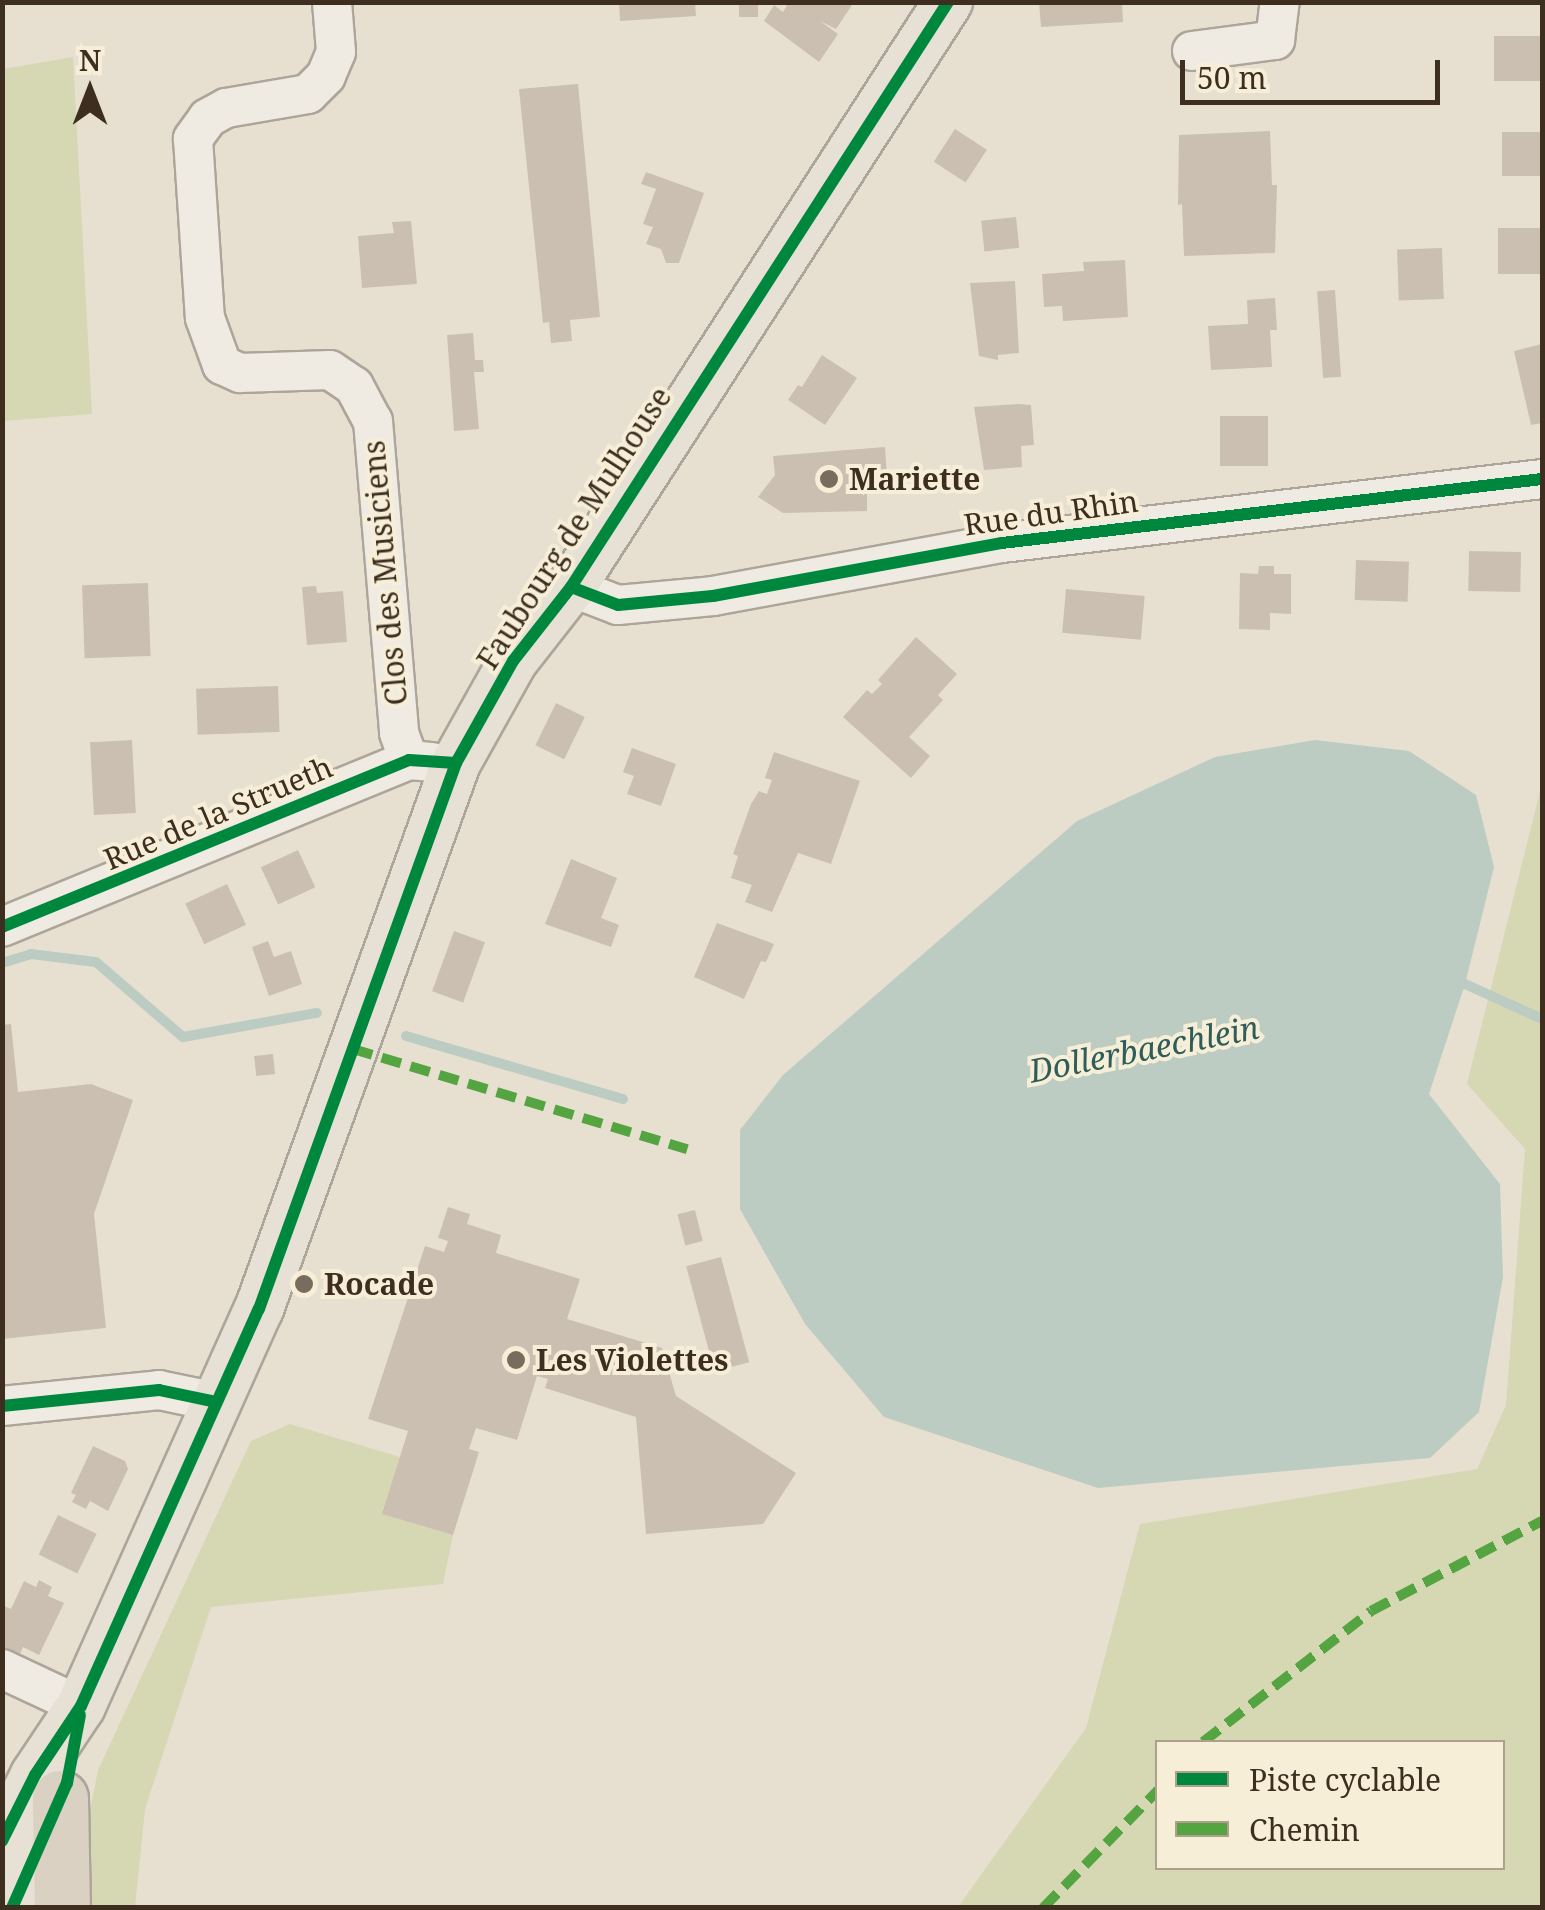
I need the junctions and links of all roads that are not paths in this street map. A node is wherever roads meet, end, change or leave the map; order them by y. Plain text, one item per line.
1 (332, 2) edge
2 (948, 2) edge
3 (1280, 2) edge
4 (1192, 51) dead end
5 (1542, 478) edge
6 (571, 586) junction
7 (409, 760) junction
8 (456, 763) junction
9 (2, 926) edge
10 (216, 1402) junction
11 (2, 1406) edge
12 (2, 1670) edge
13 (82, 1706) junction
14 (60, 1798) junction
15 (2, 1842) edge
16 (12, 1908) edge
17 (62, 1908) edge

1 - 7 street, Clos des Musiciens
2 - 6 main road, Faubourg de Mulhouse
3 - 4 street
5 - 6 street, Rue du Rhin
6 - 8 main road, Faubourg de Mulhouse
7 - 8 street, Rue de la Strueth
7 - 9 street, Rue de la Strueth
8 - 10 main road, Faubourg de Mulhouse
10 - 11 street
10 - 13 main road, Faubourg de Mulhouse
12 - 13 street
13 - 14 main road, Faubourg de Mulhouse
13 - 15 main road, Faubourg de Mulhouse
14 - 16 main road, Faubourg de Mulhouse
14 - 17 highway

